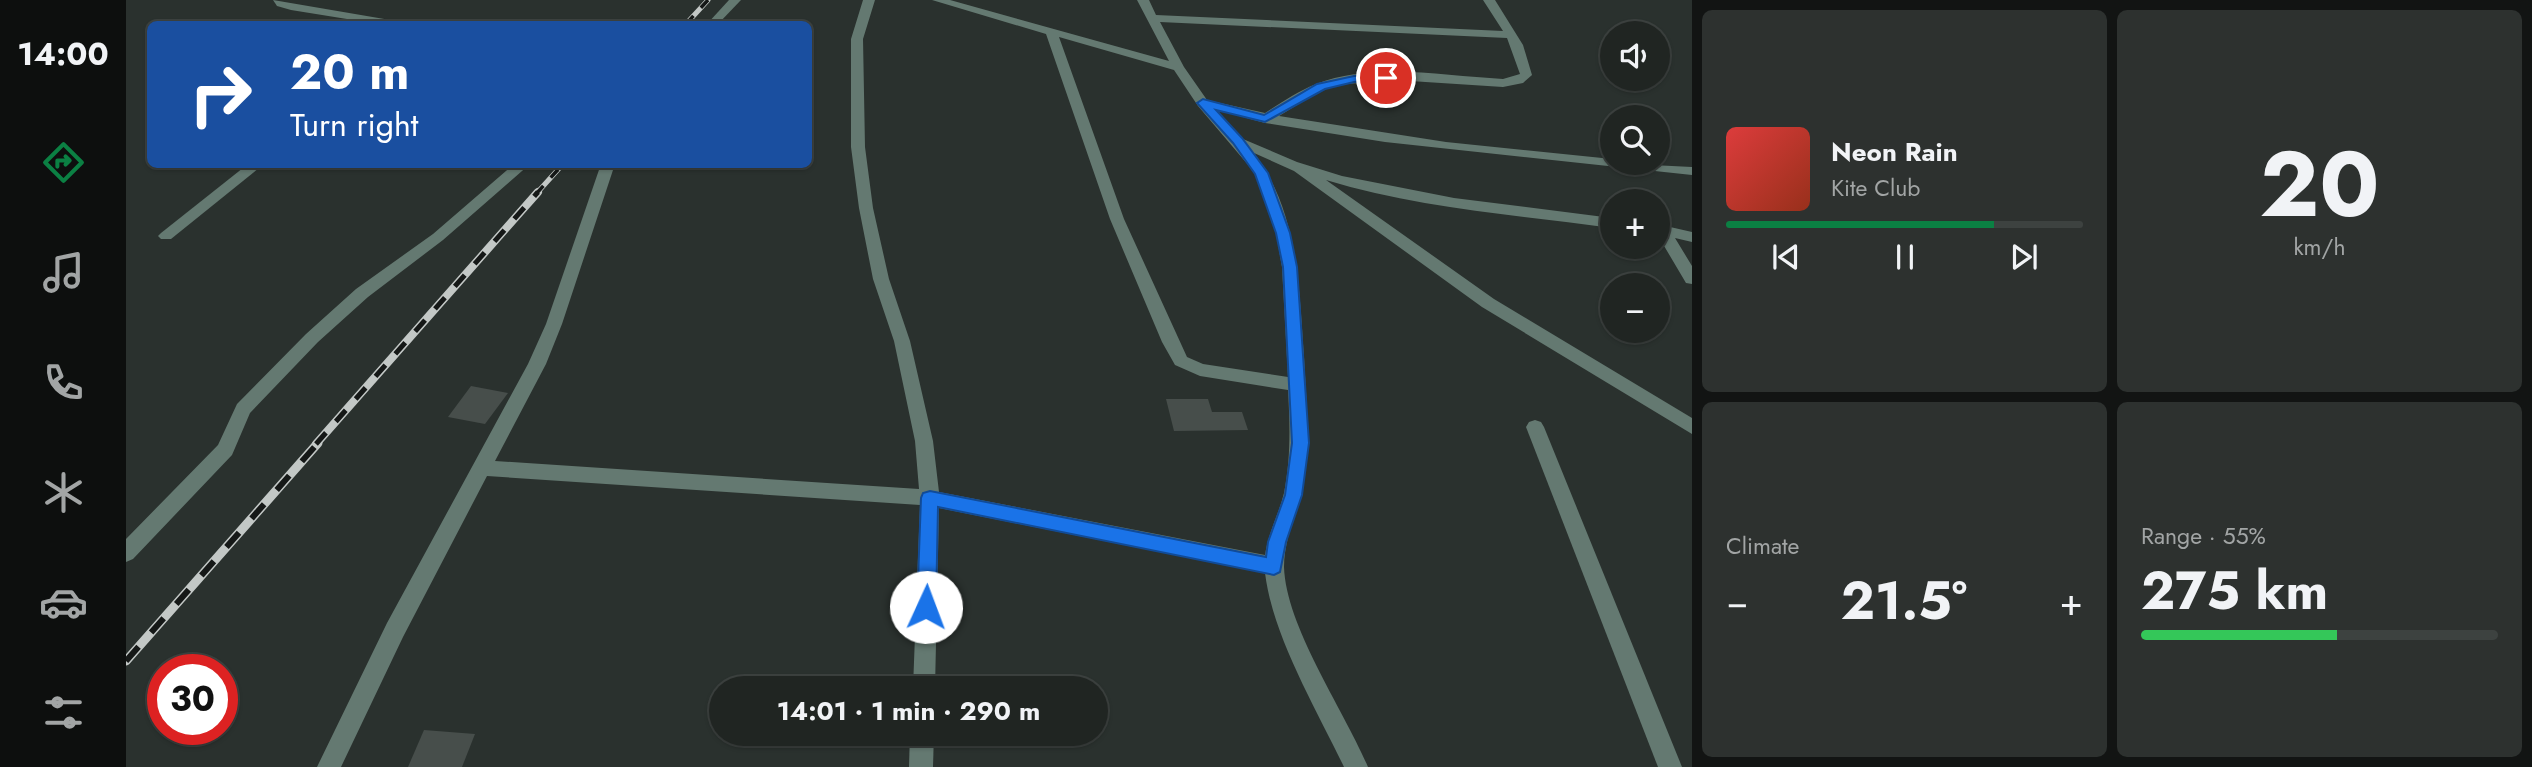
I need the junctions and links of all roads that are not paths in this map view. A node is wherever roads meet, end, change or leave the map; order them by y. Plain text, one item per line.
1 (279, 0) edge
2 (735, 0) edge
3 (869, 0) edge
4 (939, 0) edge
5 (1143, 0) edge
6 (1489, 0) edge
7 (1154, 18) junction
8 (377, 21) edge
9 (715, 21) edge
10 (1052, 34) junction
11 (1511, 35) junction
12 (1178, 67) junction
13 (1203, 103) junction
14 (1265, 119) junction
15 (1237, 140) junction
16 (1298, 167) junction
17 (252, 168) edge
18 (518, 168) edge
19 (607, 168) edge
20 (1692, 171) edge
21 (1600, 220) edge
22 (1670, 231) edge
23 (166, 236) dead end
24 (1692, 236) edge
25 (1670, 245) edge
26 (1692, 279) edge
27 (1296, 384) junction
28 (1692, 426) edge
29 (1535, 427) dead end
30 (482, 468) junction
31 (930, 498) junction
32 (126, 553) edge
33 (1274, 566) junction
34 (924, 676) edge
35 (922, 746) edge
36 (329, 767) edge
37 (921, 767) edge
38 (1356, 767) edge
39 (1670, 767) edge

1 - 8 street
2 - 9 street
3 - 31 street
4 - 10 street
5 - 7 street
6 - 11 street
7 - 11 street
7 - 12 street
10 - 12 street
10 - 27 street
11 - 14 street
12 - 13 street
13 - 14 street
13 - 15 street
14 - 20 street
15 - 16 street
15 - 27 street
16 - 21 street
16 - 28 street
17 - 23 street
18 - 32 street
19 - 30 street
22 - 24 street
25 - 26 street
27 - 33 street
29 - 39 street
30 - 31 street
30 - 36 street
31 - 33 street
31 - 34 street
33 - 38 street
35 - 37 street

